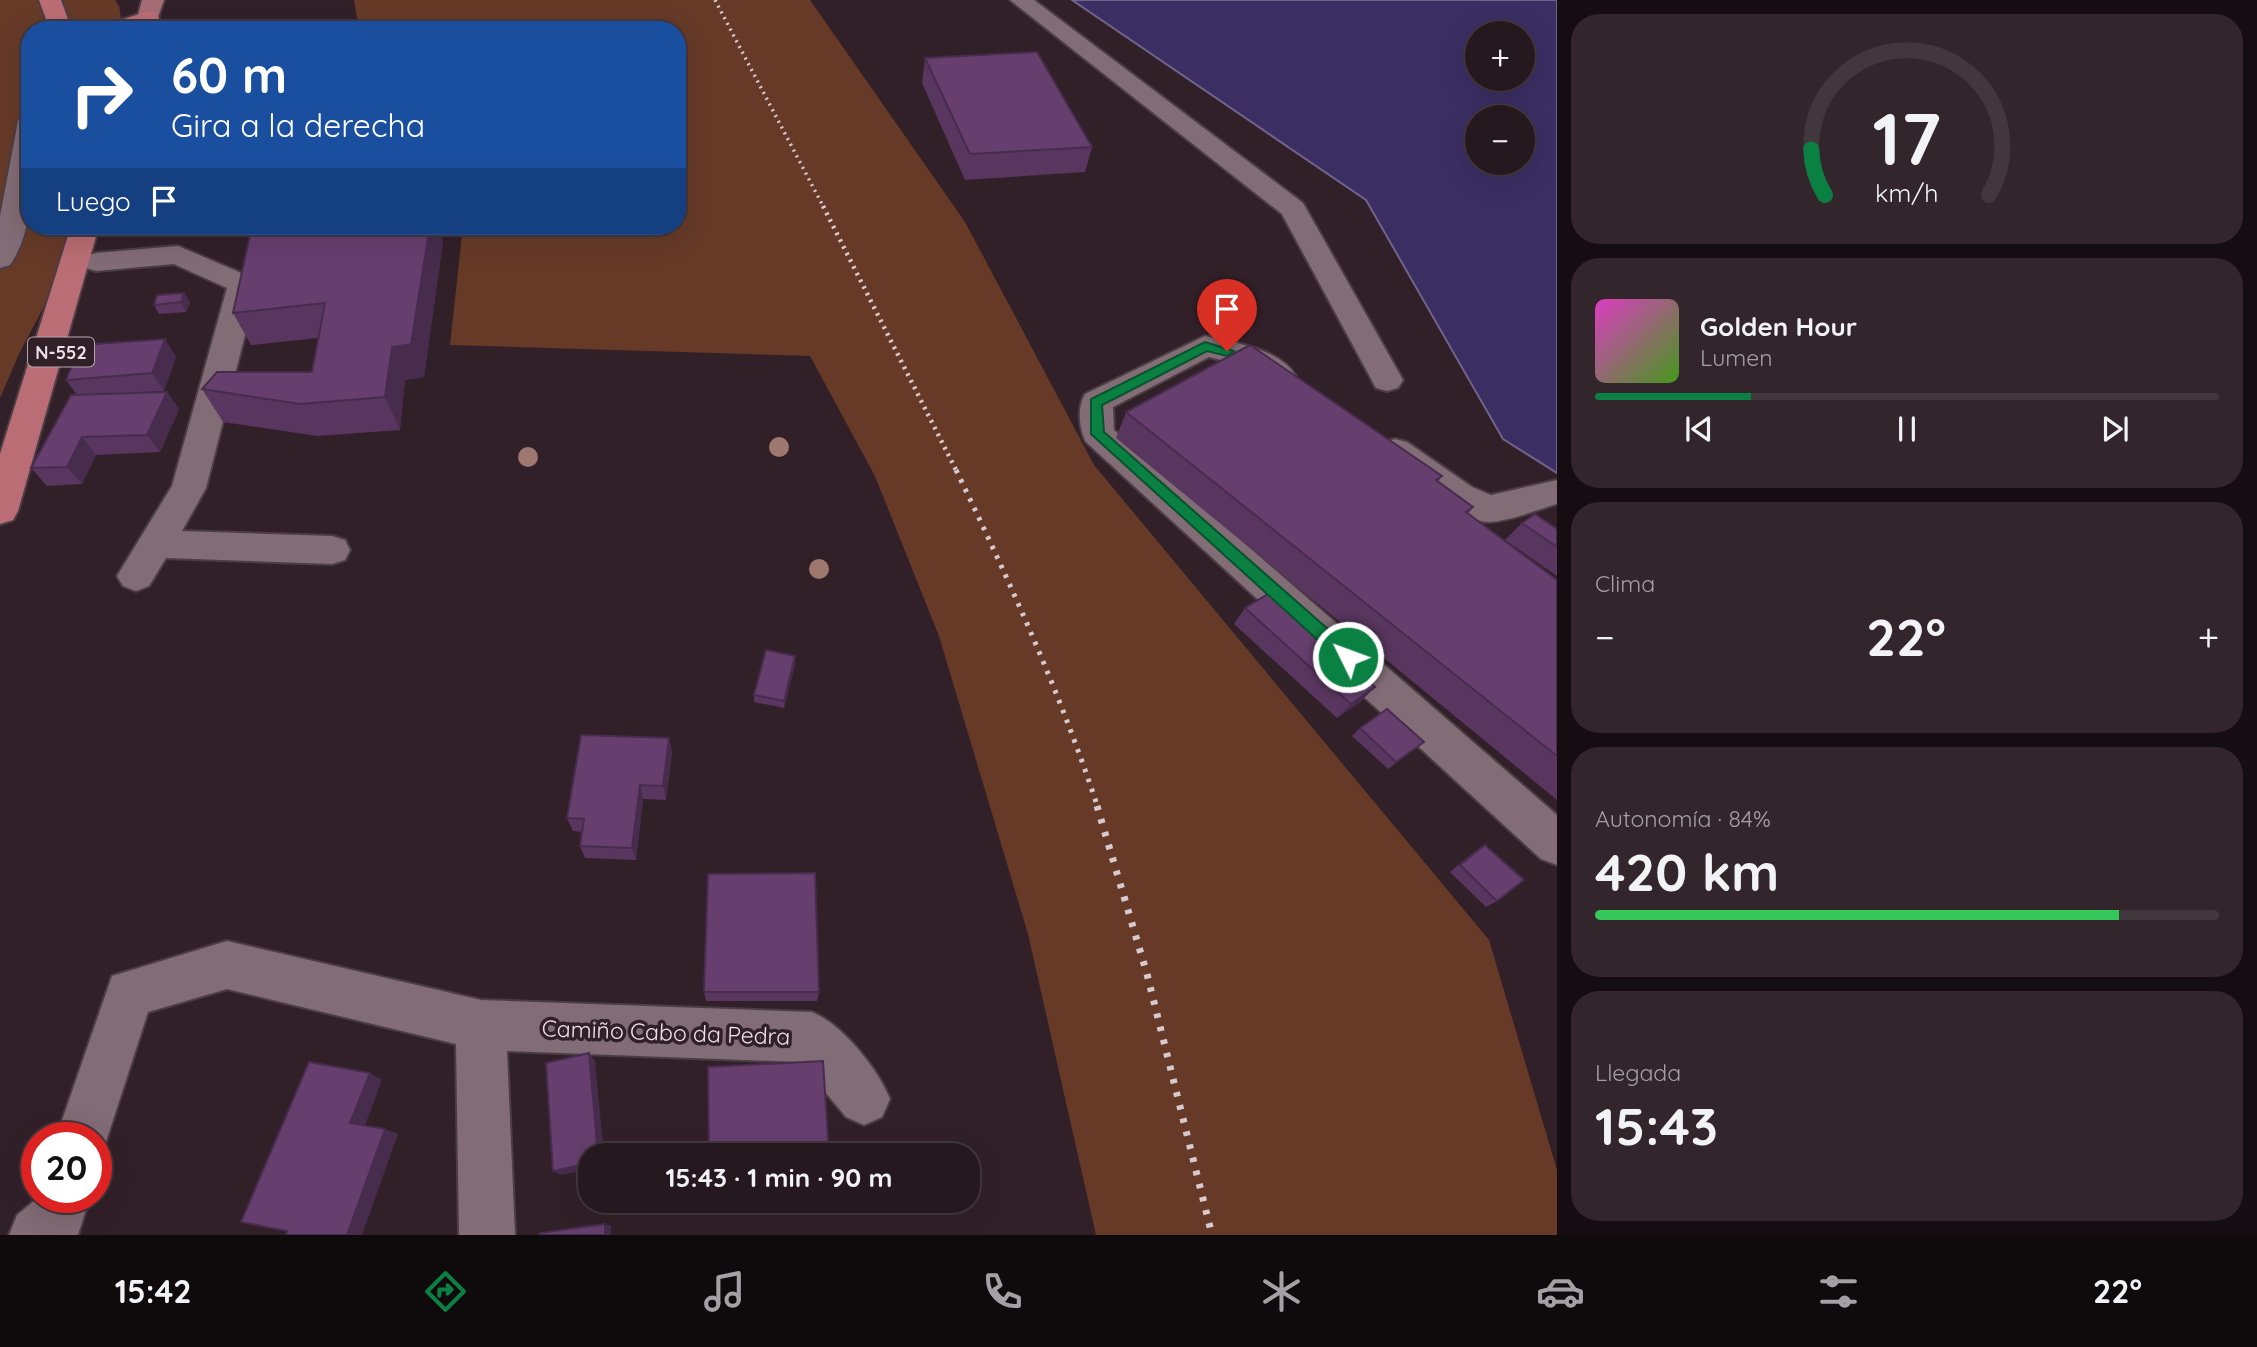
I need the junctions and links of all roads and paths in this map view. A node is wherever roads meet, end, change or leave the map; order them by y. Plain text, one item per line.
1 (1021, 0) edge
2 (147, 12) edge
3 (130, 21) edge
4 (21, 173) edge
5 (82, 235) edge
6 (106, 235) edge
7 (0, 260) edge
8 (96, 262) junction
9 (1387, 380) dead end
10 (1304, 391) edge
11 (1370, 433) edge
12 (1554, 492) dead end
13 (5, 494) edge
14 (155, 544) junction
15 (332, 550) dead end
16 (135, 576) dead end
17 (1557, 844) edge
18 (481, 1025) junction
19 (863, 1099) dead end
20 (87, 1122) edge
21 (58, 1213) edge
22 (37, 1235) edge
23 (487, 1235) edge

1 - 9 street
2 - 3 highway
4 - 7 street
5 - 13 highway, N-552
6 - 8 highway, N-552
8 - 13 highway, N-552
8 - 14 street
10 - 17 street
11 - 12 street
14 - 15 street
14 - 16 street
18 - 19 street, Camiño Cabo da Pedra
18 - 20 street, Camiño Cabo da Pedra
18 - 23 street
21 - 22 street

